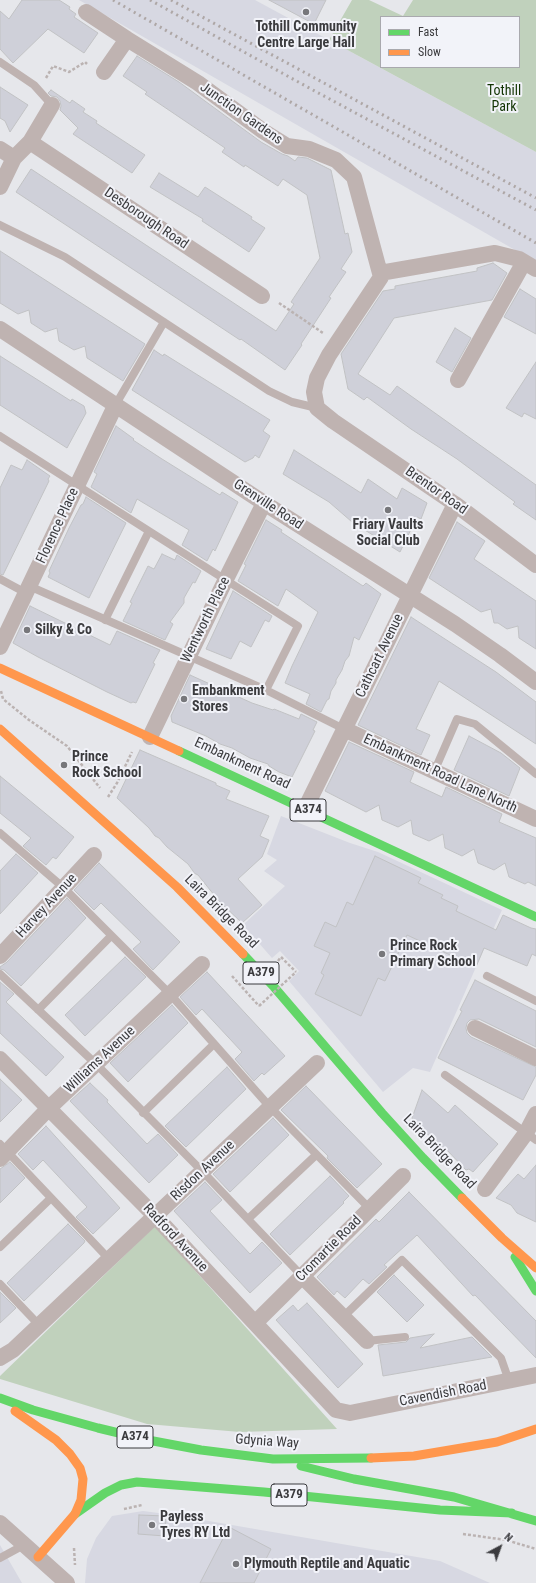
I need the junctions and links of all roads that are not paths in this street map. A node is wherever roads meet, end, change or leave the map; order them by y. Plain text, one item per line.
1 (86, 12) dead end
2 (127, 39) junction
3 (0, 62) edge
4 (104, 72) dead end
5 (52, 105) joint
6 (30, 142) junction
7 (0, 149) edge
8 (14, 158) junction
9 (0, 187) edge
10 (0, 225) edge
11 (530, 266) edge
12 (380, 273) junction
13 (262, 296) road end
14 (164, 322) junction
15 (0, 329) edge
16 (458, 380) dead end
17 (116, 404) junction
18 (317, 408) junction
19 (0, 436) edge
20 (78, 485) junction
21 (264, 503) junction
22 (455, 504) junction
23 (149, 532) junction
24 (536, 565) edge
25 (0, 580) edge
26 (226, 580) junction
27 (27, 590) junction
28 (410, 596) junction
29 (105, 620) junction
30 (0, 647) edge
31 (188, 657) junction
32 (0, 668) edge
33 (536, 682) edge
34 (266, 690) junction
35 (0, 729) edge
36 (344, 729) junction
37 (146, 735) junction
38 (434, 772) junction
39 (536, 774) edge
40 (304, 809) junction
41 (536, 819) edge
42 (0, 833) edge
43 (94, 855) dead end
44 (64, 888) junction
45 (536, 917) edge
46 (112, 936) junction
47 (0, 956) edge
48 (202, 964) dead end
49 (0, 974) edge
50 (487, 976) dead end
51 (170, 994) junction
52 (536, 1001) edge
53 (38, 1010) junction
54 (475, 1028) dead end
55 (214, 1044) junction
56 (536, 1058) edge
57 (0, 1059) edge
58 (317, 1063) dead end
59 (96, 1064) junction
60 (445, 1075) dead end
61 (270, 1107) junction
62 (49, 1108) junction
63 (143, 1113) junction
64 (536, 1114) edge
65 (531, 1136) edge
66 (3, 1152) edge
67 (316, 1155) junction
68 (202, 1172) junction
69 (404, 1176) dead end
70 (485, 1189) dead end
71 (51, 1198) junction
72 (370, 1209) junction
73 (155, 1216) junction
74 (248, 1219) junction
75 (502, 1238) junction
76 (0, 1247) edge
77 (109, 1259) junction
78 (536, 1268) edge
79 (302, 1276) junction
80 (0, 1284) edge
81 (536, 1291) edge
82 (343, 1317) junction
83 (255, 1323) junction
84 (39, 1325) junction
85 (405, 1337) dead end
86 (367, 1341) joint
87 (0, 1358) edge
88 (536, 1375) edge
89 (509, 1381) junction
90 (0, 1398) edge
91 (0, 1403) edge
92 (350, 1413) joint
93 (536, 1429) edge
94 (273, 1459) junction
95 (512, 1513) junction
96 (75, 1514) junction
97 (536, 1521) edge
98 (0, 1524) edge
99 (24, 1545) junction
100 (38, 1557) junction
101 (0, 1558) edge
102 (67, 1583) edge

1 - 2 street, Junction Gardens
2 - 4 street
2 - 12 street, Junction Gardens
3 - 5 lane
5 - 6 street
6 - 8 street
6 - 13 street, Desborough Road
7 - 8 street
8 - 9 street
10 - 14 lane
11 - 12 street
11 - 16 street
12 - 18 street
14 - 17 lane
14 - 18 lane
15 - 17 street, Grenville Road
17 - 20 street, Florence Place
17 - 21 street, Grenville Road
18 - 22 street, Brentor Road
19 - 20 lane
20 - 23 lane
20 - 27 street, Florence Place
21 - 26 street, Wentworth Place
21 - 28 street, Grenville Road
22 - 24 street, Brentor Road
22 - 28 street, Cathcart Avenue
23 - 26 lane
23 - 29 lane
25 - 27 lane
26 - 31 street, Wentworth Place
26 - 34 lane
27 - 29 lane
27 - 30 street, Florence Place
28 - 33 street, Grenville Road
28 - 36 street, Cathcart Avenue
29 - 31 lane
31 - 34 lane
31 - 37 street, Wentworth Place
32 - 37 main road, Embankment Road / A374
34 - 36 lane
35 - 75 main road, Laira Bridge Road / A379
36 - 38 street, Embankment Road Lane North
36 - 40 street, Cathcart Avenue
37 - 40 main road, Embankment Road / A374
38 - 39 lane
38 - 41 street, Embankment Road Lane North
40 - 45 main road, Embankment Road / A374
42 - 44 lane
43 - 44 street, Harvey Avenue
44 - 46 lane
44 - 47 street, Harvey Avenue
46 - 51 lane
46 - 53 lane
48 - 51 street, Williams Avenue
49 - 53 lane
50 - 52 lane
51 - 55 lane
51 - 59 street, Williams Avenue
53 - 59 lane
54 - 56 street
55 - 61 lane
55 - 63 lane
57 - 62 street, Radford Avenue
58 - 61 street, Risdon Avenue
59 - 62 street, Williams Avenue
59 - 63 lane
60 - 65 lane
61 - 67 lane
61 - 68 street, Risdon Avenue
62 - 66 street, Williams Avenue
62 - 73 street, Radford Avenue
63 - 68 lane
64 - 65 street
65 - 70 street
66 - 71 lane
67 - 72 lane
67 - 74 lane
68 - 73 street, Risdon Avenue
68 - 74 lane
69 - 72 street, Cromartie Road
71 - 76 lane
71 - 77 lane
72 - 79 street, Cromartie Road
73 - 77 street, Risdon Avenue
73 - 83 street, Radford Avenue
74 - 79 lane
75 - 78 main road, Laira Bridge Road / A379
75 - 81 main road, Laira Bridge Road / A379
77 - 84 street, Risdon Avenue
79 - 82 street
79 - 83 street, Cromartie Road
80 - 84 lane
82 - 86 street
82 - 89 lane
83 - 92 street, Radford Avenue
84 - 87 street, Risdon Avenue
85 - 86 lane
88 - 89 street, Cavendish Road
89 - 92 street, Cavendish Road
90 - 94 main road, Gdynia Way / A374
91 - 96 main road, A379
93 - 94 main road, Gdynia Way / A374
94 - 95 main road, A379
95 - 96 main road, A379
95 - 97 main road, A379
96 - 100 main road, A379
98 - 99 street
99 - 100 street
99 - 101 lane
100 - 102 street

